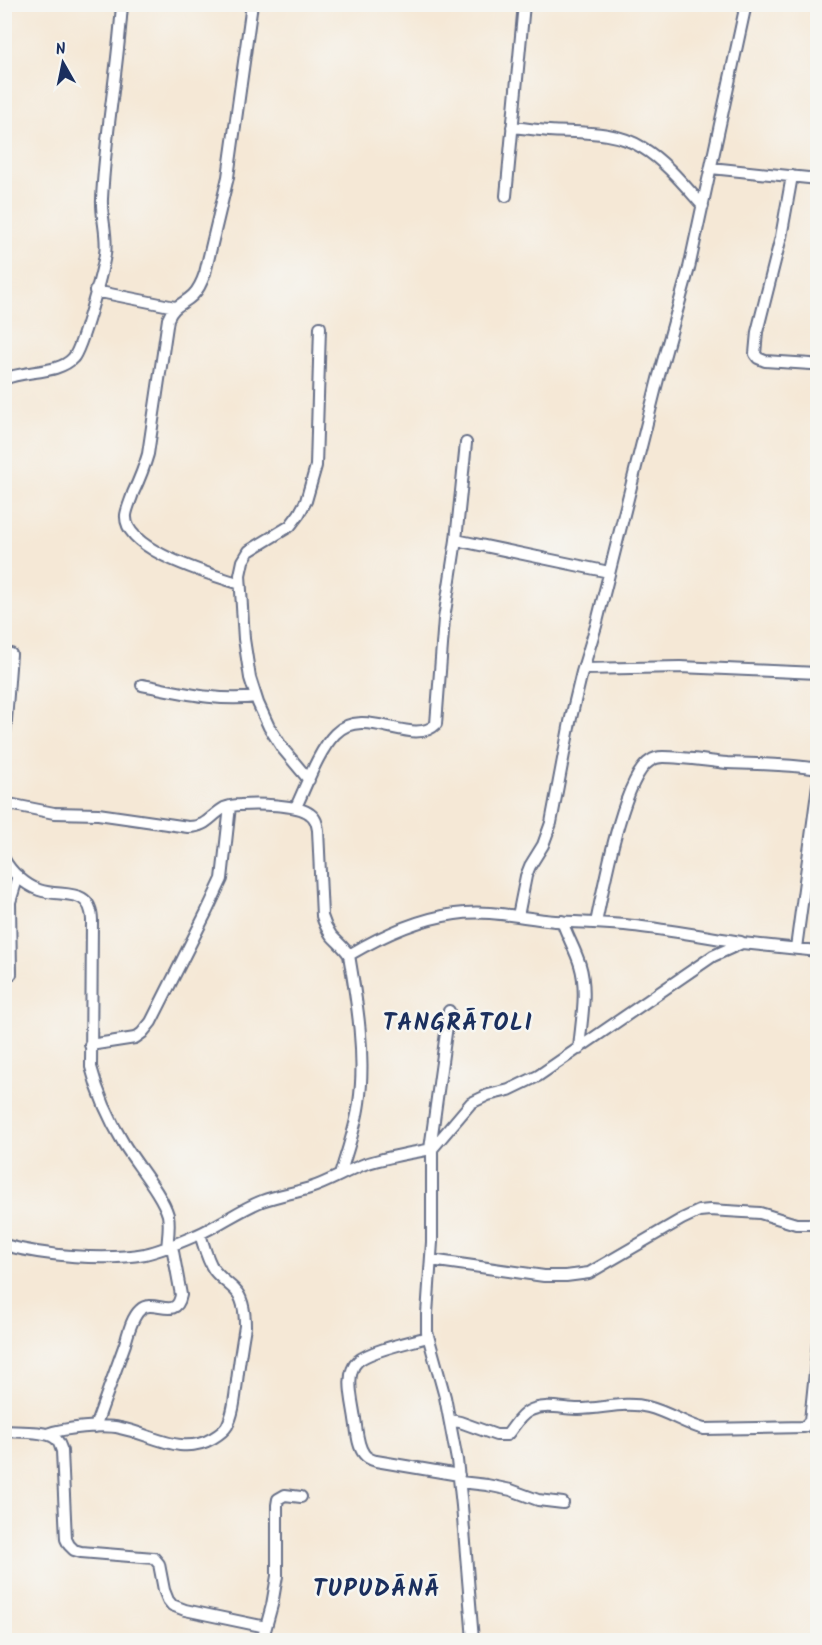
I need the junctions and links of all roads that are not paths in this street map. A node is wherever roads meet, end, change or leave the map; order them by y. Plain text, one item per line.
1 (122, 4) edge
2 (252, 4) edge
3 (524, 4) edge
4 (746, 4) edge
5 (512, 127) junction
6 (711, 168) junction
7 (792, 176) junction
8 (818, 179) edge
9 (506, 196) dead end
10 (703, 206) junction
11 (95, 291) junction
12 (175, 307) junction
13 (320, 327) dead end
14 (811, 364) dead end
15 (4, 379) edge
16 (466, 443) dead end
17 (456, 540) junction
18 (609, 572) junction
19 (240, 584) junction
20 (11, 654) dead end
21 (583, 669) junction
22 (818, 673) edge
23 (142, 685) dead end
24 (256, 698) junction
25 (4, 747) edge
26 (818, 769) edge
27 (309, 780) junction
28 (818, 785) edge
29 (4, 803) edge
30 (230, 806) junction
31 (296, 807) junction
32 (4, 859) edge
33 (18, 876) junction
34 (518, 916) junction
35 (562, 921) junction
36 (596, 923) junction
37 (742, 942) junction
38 (796, 948) junction
39 (818, 951) edge
40 (349, 955) junction
41 (11, 974) dead end
42 (449, 1011) dead end
43 (90, 1045) junction
44 (579, 1049) junction
45 (431, 1149) junction
46 (340, 1174) junction
47 (818, 1224) edge
48 (200, 1234) junction
49 (4, 1245) edge
50 (169, 1247) junction
51 (431, 1260) junction
52 (428, 1337) junction
53 (818, 1342) edge
54 (817, 1359) edge
55 (450, 1420) junction
56 (95, 1427) junction
57 (4, 1431) edge
58 (47, 1434) junction
59 (459, 1479) junction
60 (301, 1497) dead end
61 (563, 1503) dead end
62 (266, 1627) junction
63 (262, 1641) edge
64 (473, 1641) edge

1 - 11 street
2 - 12 street
3 - 5 street
4 - 6 street
5 - 9 street
5 - 10 street
6 - 7 street
6 - 10 street
7 - 8 street
7 - 14 street
10 - 18 street
11 - 12 street
11 - 15 street
12 - 19 street
13 - 19 street
16 - 17 street
17 - 18 street
17 - 27 street
18 - 21 street
19 - 24 street
20 - 25 street
21 - 22 street
21 - 34 street
23 - 24 street
24 - 27 street
26 - 36 street
27 - 31 street
28 - 38 street
29 - 30 street
30 - 31 street
30 - 43 street
31 - 40 street
32 - 33 street
33 - 41 street
33 - 43 street
34 - 35 street
34 - 40 street
35 - 36 street
35 - 44 street
36 - 37 street
37 - 38 street
37 - 44 street
38 - 39 street
40 - 46 street
42 - 45 street
43 - 50 street
44 - 45 street
45 - 46 street
45 - 51 street
46 - 48 street
47 - 51 street
48 - 50 street
48 - 56 street
49 - 50 street
50 - 56 street
51 - 52 street
52 - 55 street
52 - 59 street
53 - 54 street
54 - 55 street
55 - 59 street
56 - 58 street
57 - 58 street
58 - 62 street
59 - 61 street
59 - 64 street
60 - 62 street
62 - 63 street

